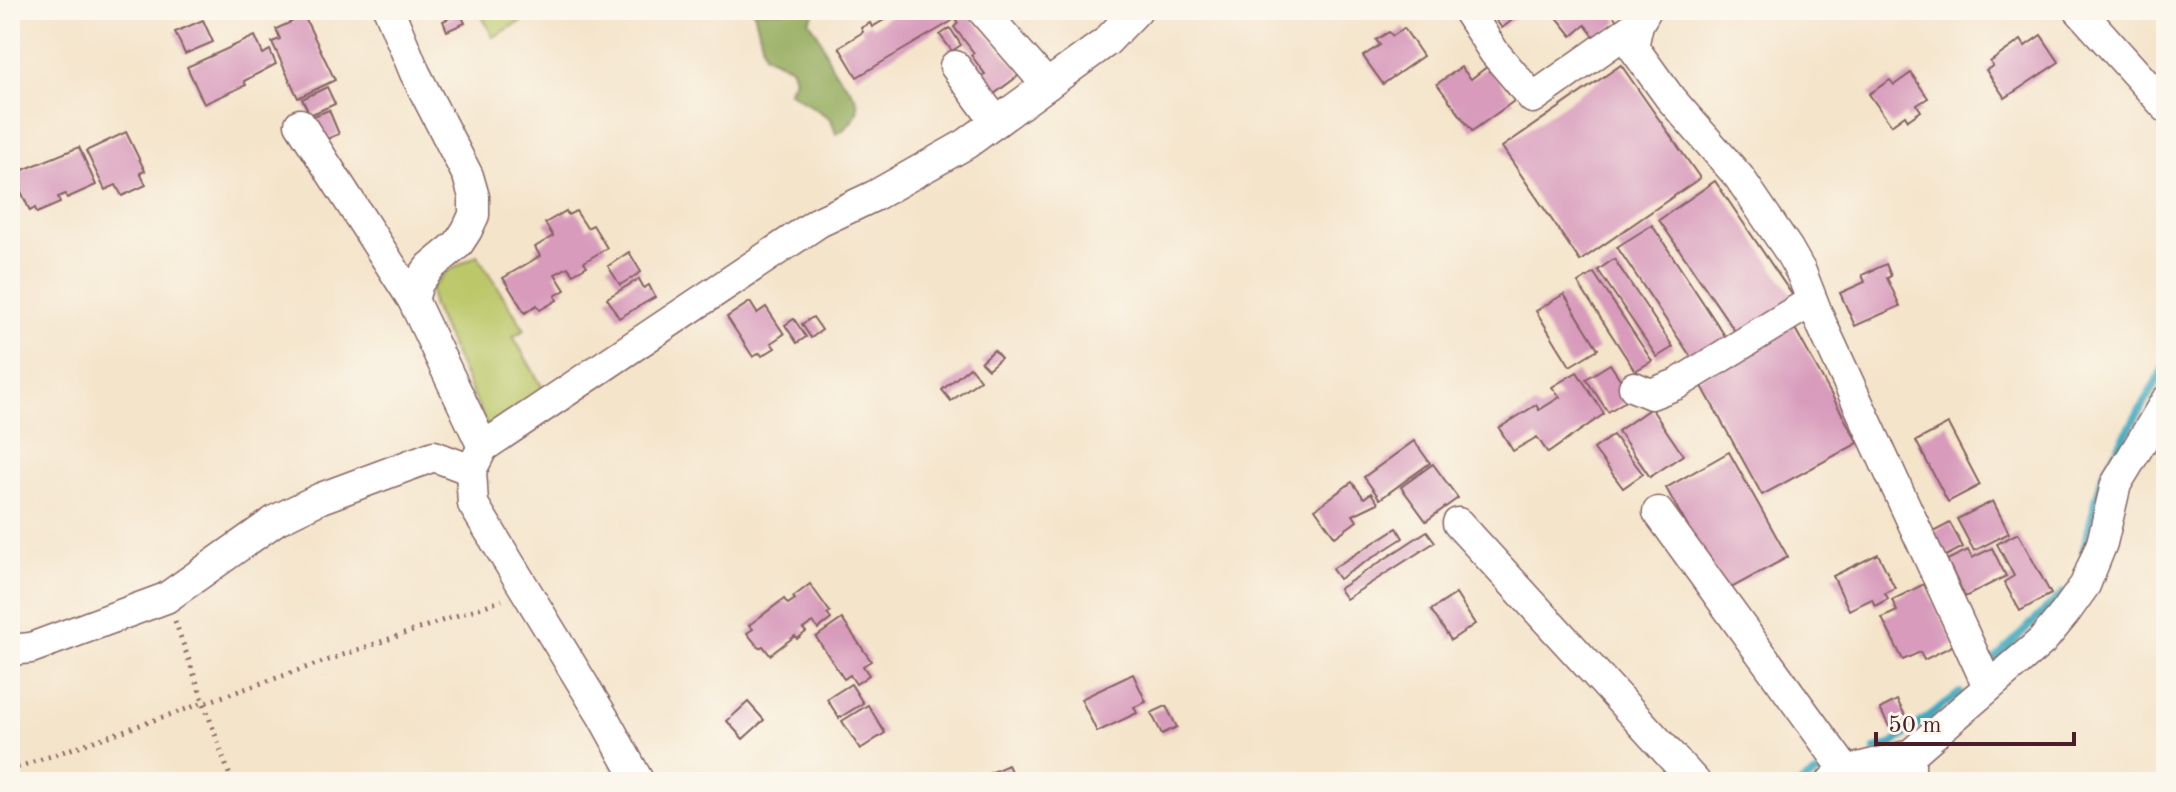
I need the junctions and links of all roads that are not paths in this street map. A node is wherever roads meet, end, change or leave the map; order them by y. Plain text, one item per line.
1 (389, 10) edge
2 (982, 10) edge
3 (1137, 10) edge
4 (1467, 10) edge
5 (2079, 10) edge
6 (1642, 17) edge
7 (955, 66) dead end
8 (1047, 85) junction
9 (2166, 107) edge
10 (996, 122) junction
11 (300, 124) dead end
12 (413, 300) junction
13 (1812, 301) junction
14 (1634, 387) dead end
15 (2166, 401) edge
16 (477, 458) junction
17 (1658, 512) dead end
18 (1458, 523) dead end
19 (10, 650) edge
20 (1988, 686) junction
21 (1910, 768) edge
22 (1838, 777) edge
23 (639, 782) edge
24 (1695, 782) edge

1 - 12 street
2 - 8 street
3 - 8 street
4 - 6 street
5 - 9 street
6 - 13 street
7 - 10 street
8 - 10 street
10 - 16 street
11 - 12 street
12 - 16 street
13 - 14 street
13 - 20 street
15 - 20 street
16 - 19 street
16 - 23 street
17 - 22 street
18 - 24 street
20 - 21 street
21 - 22 street

